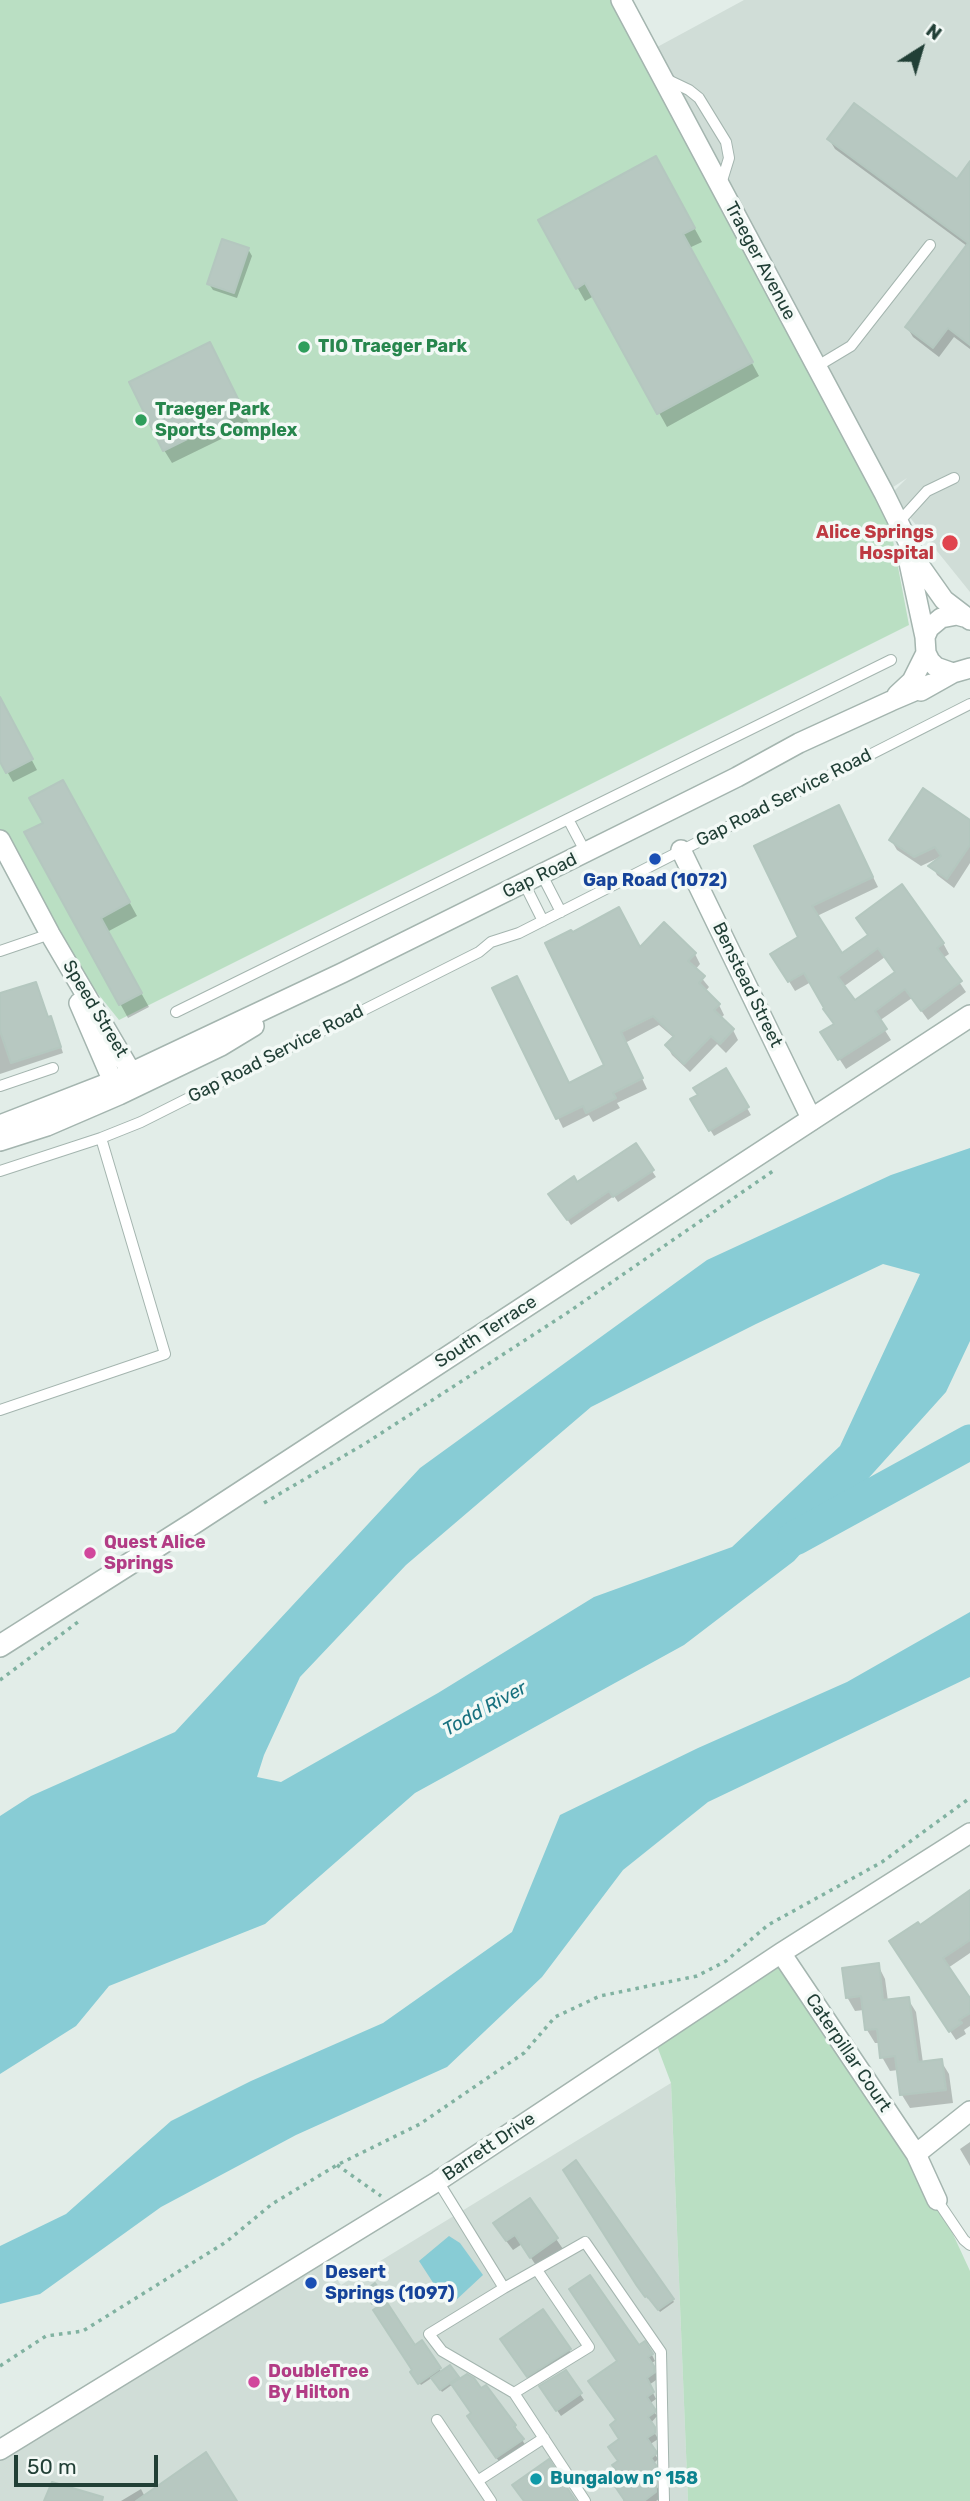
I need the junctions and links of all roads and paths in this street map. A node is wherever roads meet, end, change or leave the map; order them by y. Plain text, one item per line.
1 (621, 0) edge
2 (929, 245) dead end
3 (816, 367) junction
4 (954, 478) dead end
5 (898, 523) junction
6 (967, 619) edge
7 (926, 645) junction
8 (891, 660) dead end
9 (962, 670) edge
10 (931, 684) junction
11 (891, 701) junction
12 (970, 704) edge
13 (737, 777) junction
14 (568, 819) junction
15 (0, 840) edge
16 (681, 850) junction
17 (586, 853) junction
18 (533, 879) junction
19 (561, 912) junction
20 (543, 921) junction
21 (50, 934) junction
22 (0, 951) edge
23 (176, 1012) dead end
24 (970, 1016) edge
25 (53, 1068) dead end
26 (135, 1078) junction
27 (0, 1086) edge
28 (116, 1088) junction
29 (812, 1120) junction
30 (0, 1125) edge
31 (101, 1138) junction
32 (0, 1141) edge
33 (781, 1165) dead end
34 (0, 1171) edge
35 (0, 1410) edge
36 (256, 1508) dead end
37 (84, 1618) dead end
38 (0, 1646) edge
39 (0, 1680) edge
40 (970, 1798) edge
41 (970, 1833) edge
42 (781, 1952) junction
43 (970, 2111) edge
44 (916, 2154) junction
45 (337, 2165) junction
46 (438, 2181) junction
47 (937, 2200) joint
48 (392, 2209) junction
49 (970, 2245) edge
50 (537, 2270) junction
51 (504, 2288) junction
52 (0, 2366) edge
53 (514, 2393) junction
54 (437, 2420) dead end
55 (544, 2438) junction
56 (0, 2450) edge
57 (479, 2480) junction
58 (491, 2501) edge
59 (586, 2501) edge
60 (664, 2501) edge

1 - 3 street, Traeger Avenue
2 - 3 lane
3 - 5 street, Traeger Avenue
4 - 5 lane
5 - 6 street, Traeger Avenue
5 - 7 street, Traeger Avenue
6 - 7 street, Traeger Avenue
7 - 9 street
7 - 11 street, Traeger Avenue
8 - 14 lane
9 - 10 street, Gap Road
10 - 11 street, Gap Road
10 - 13 street, Gap Road
11 - 13 street, Gap Road
12 - 16 lane, Gap Road Service Road
13 - 17 street, Gap Road
14 - 17 lane
14 - 23 lane
15 - 21 street, Speed Street
16 - 19 lane, Gap Road Service Road
16 - 29 street, Benstead Street
17 - 18 street, Gap Road
18 - 19 lane
18 - 20 lane
18 - 26 street, Gap Road
19 - 20 lane, Gap Road Service Road
20 - 31 lane, Gap Road Service Road
21 - 22 lane
21 - 26 street, Speed Street
21 - 28 street, Speed Street
24 - 29 street, South Terrace
25 - 27 lane
26 - 28 street, Gap Road
28 - 30 street, Gap Road
28 - 32 street, Gap Road
29 - 38 street, South Terrace
31 - 34 lane, Gap Road Service Road
31 - 35 lane
33 - 36 path
37 - 39 path
40 - 45 path
41 - 42 street, Barrett Drive
42 - 44 street, Caterpillar Court
42 - 46 street, Barrett Drive
43 - 44 street
44 - 47 street, Caterpillar Court
45 - 48 path
45 - 52 path
46 - 48 street, Barrett Drive
46 - 51 lane
47 - 49 lane
48 - 56 street, Barrett Drive
50 - 51 lane
50 - 53 lane
50 - 60 lane
51 - 53 lane
53 - 55 lane
54 - 57 lane
55 - 57 lane
55 - 59 lane
57 - 58 lane

